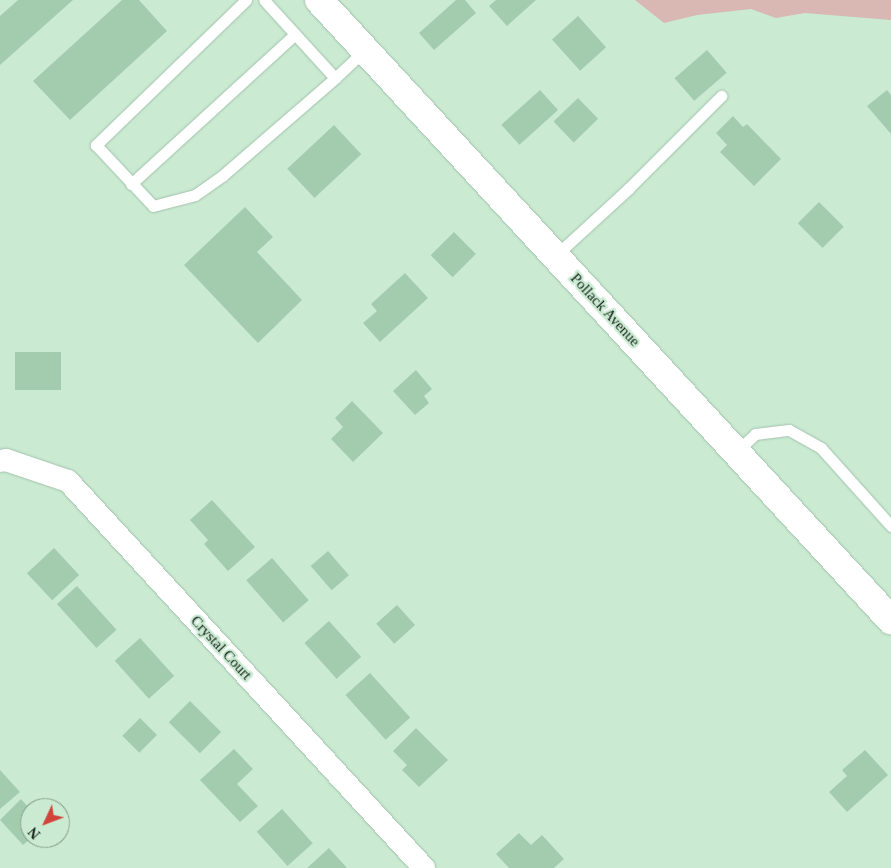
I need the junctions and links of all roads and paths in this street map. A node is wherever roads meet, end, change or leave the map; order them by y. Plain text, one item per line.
1 (246, 0) edge
2 (264, 0) edge
3 (319, 0) edge
4 (295, 34) junction
5 (366, 50) junction
6 (336, 78) junction
7 (721, 96) dead end
8 (132, 184) junction
9 (555, 256) junction
10 (736, 452) junction
11 (0, 461) edge
12 (891, 526) edge
13 (891, 620) edge
14 (424, 868) edge

1 - 8 lane
2 - 4 lane
3 - 5 street, Pollack Avenue
4 - 6 lane
4 - 8 lane
5 - 6 lane
5 - 9 street, Pollack Avenue
6 - 8 lane
7 - 9 lane
9 - 10 street, Pollack Avenue
10 - 12 lane
10 - 13 street, Pollack Avenue
11 - 14 street, Crystal Court

